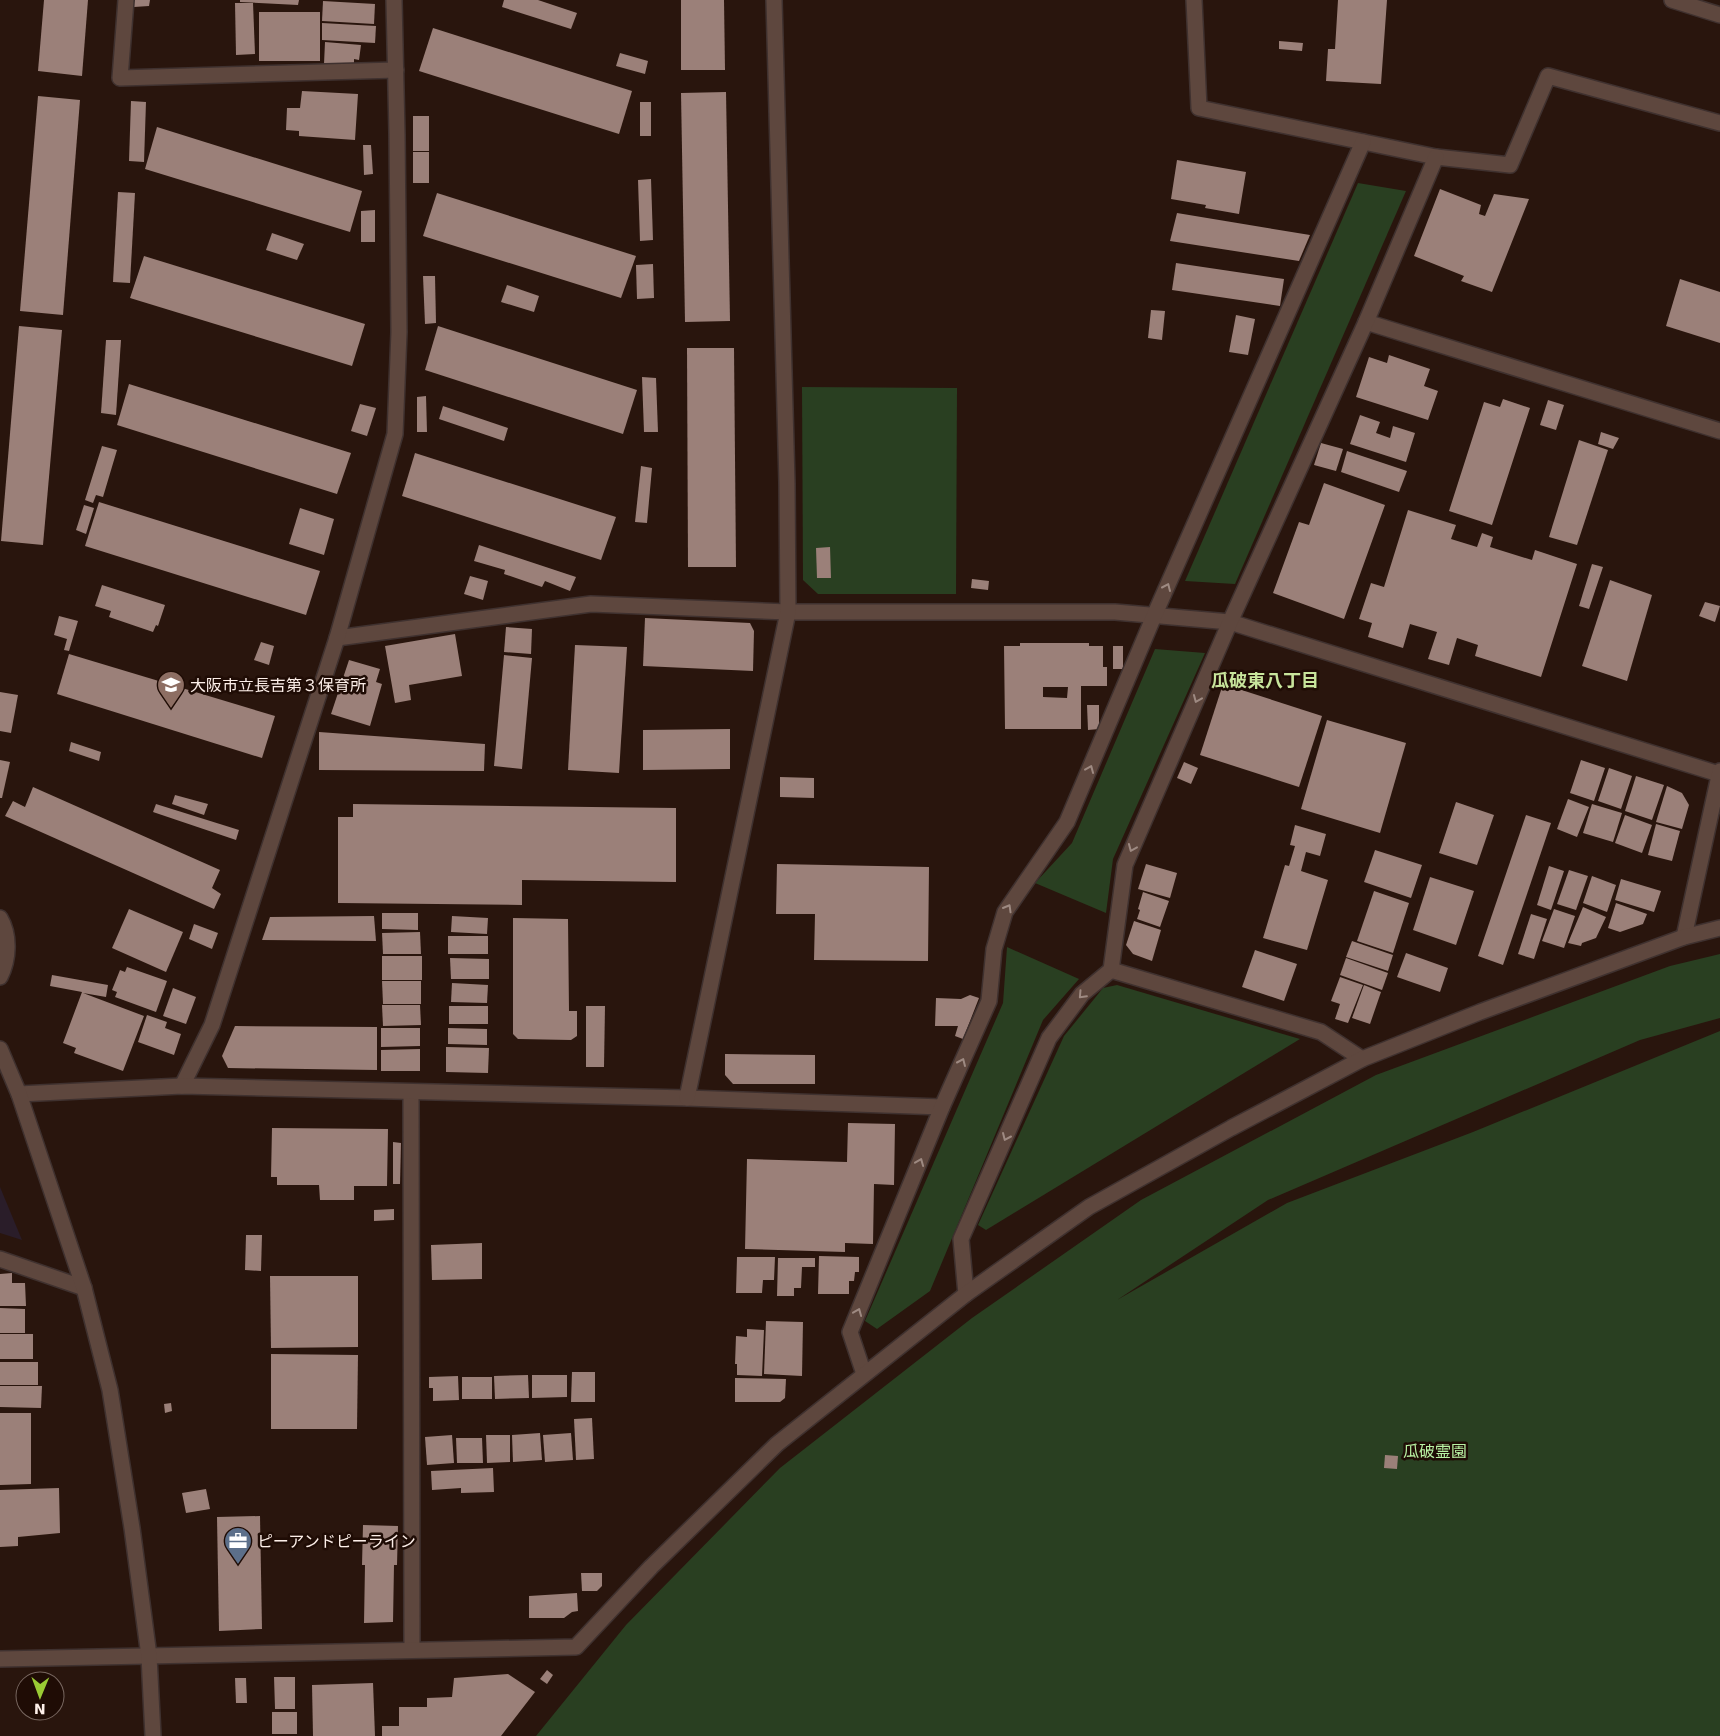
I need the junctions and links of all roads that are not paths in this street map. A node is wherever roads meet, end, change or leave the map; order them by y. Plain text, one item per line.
1 (126, 0) edge
2 (394, 0) edge
3 (774, 0) edge
4 (1194, 0) edge
5 (1672, 0) edge
6 (1720, 15) edge
7 (396, 70) junction
8 (1720, 123) edge
9 (1363, 142) junction
10 (1436, 158) junction
11 (1366, 322) junction
12 (1720, 431) edge
13 (788, 612) junction
14 (1154, 616) junction
15 (1230, 622) junction
16 (337, 638) junction
17 (1720, 773) edge
18 (0, 918) edge
19 (1720, 928) edge
20 (1684, 937) junction
21 (1111, 970) junction
22 (0, 977) edge
23 (0, 1049) edge
24 (1362, 1058) junction
25 (182, 1086) junction
26 (411, 1092) junction
27 (19, 1094) junction
28 (687, 1098) junction
29 (942, 1107) junction
30 (0, 1259) edge
31 (84, 1288) junction
32 (966, 1294) junction
33 (864, 1374) junction
34 (412, 1650) junction
35 (148, 1656) junction
36 (0, 1659) edge
37 (153, 1736) edge

1 - 7 street
2 - 7 street
3 - 13 street
4 - 9 street
5 - 6 street
7 - 16 street
8 - 10 street
9 - 10 street
14 -> 9 street
10 - 11 street
11 - 12 street
11 - 15 street
13 - 14 street
13 - 16 street
13 - 28 street
14 - 15 street
29 -> 14 street
15 - 17 street
15 -> 21 street
16 - 25 street
17 - 20 street
18 - 22 street
19 - 20 street
20 - 24 street
21 - 24 street
21 -> 32 street
23 - 27 street
24 - 32 street
25 - 26 street
25 - 27 street
26 - 28 street
26 - 34 street
27 - 31 street
28 - 29 street
33 -> 29 street
30 - 31 street
31 - 35 street
32 - 33 street
33 - 34 street
34 - 35 street
35 - 36 street
35 - 37 street

